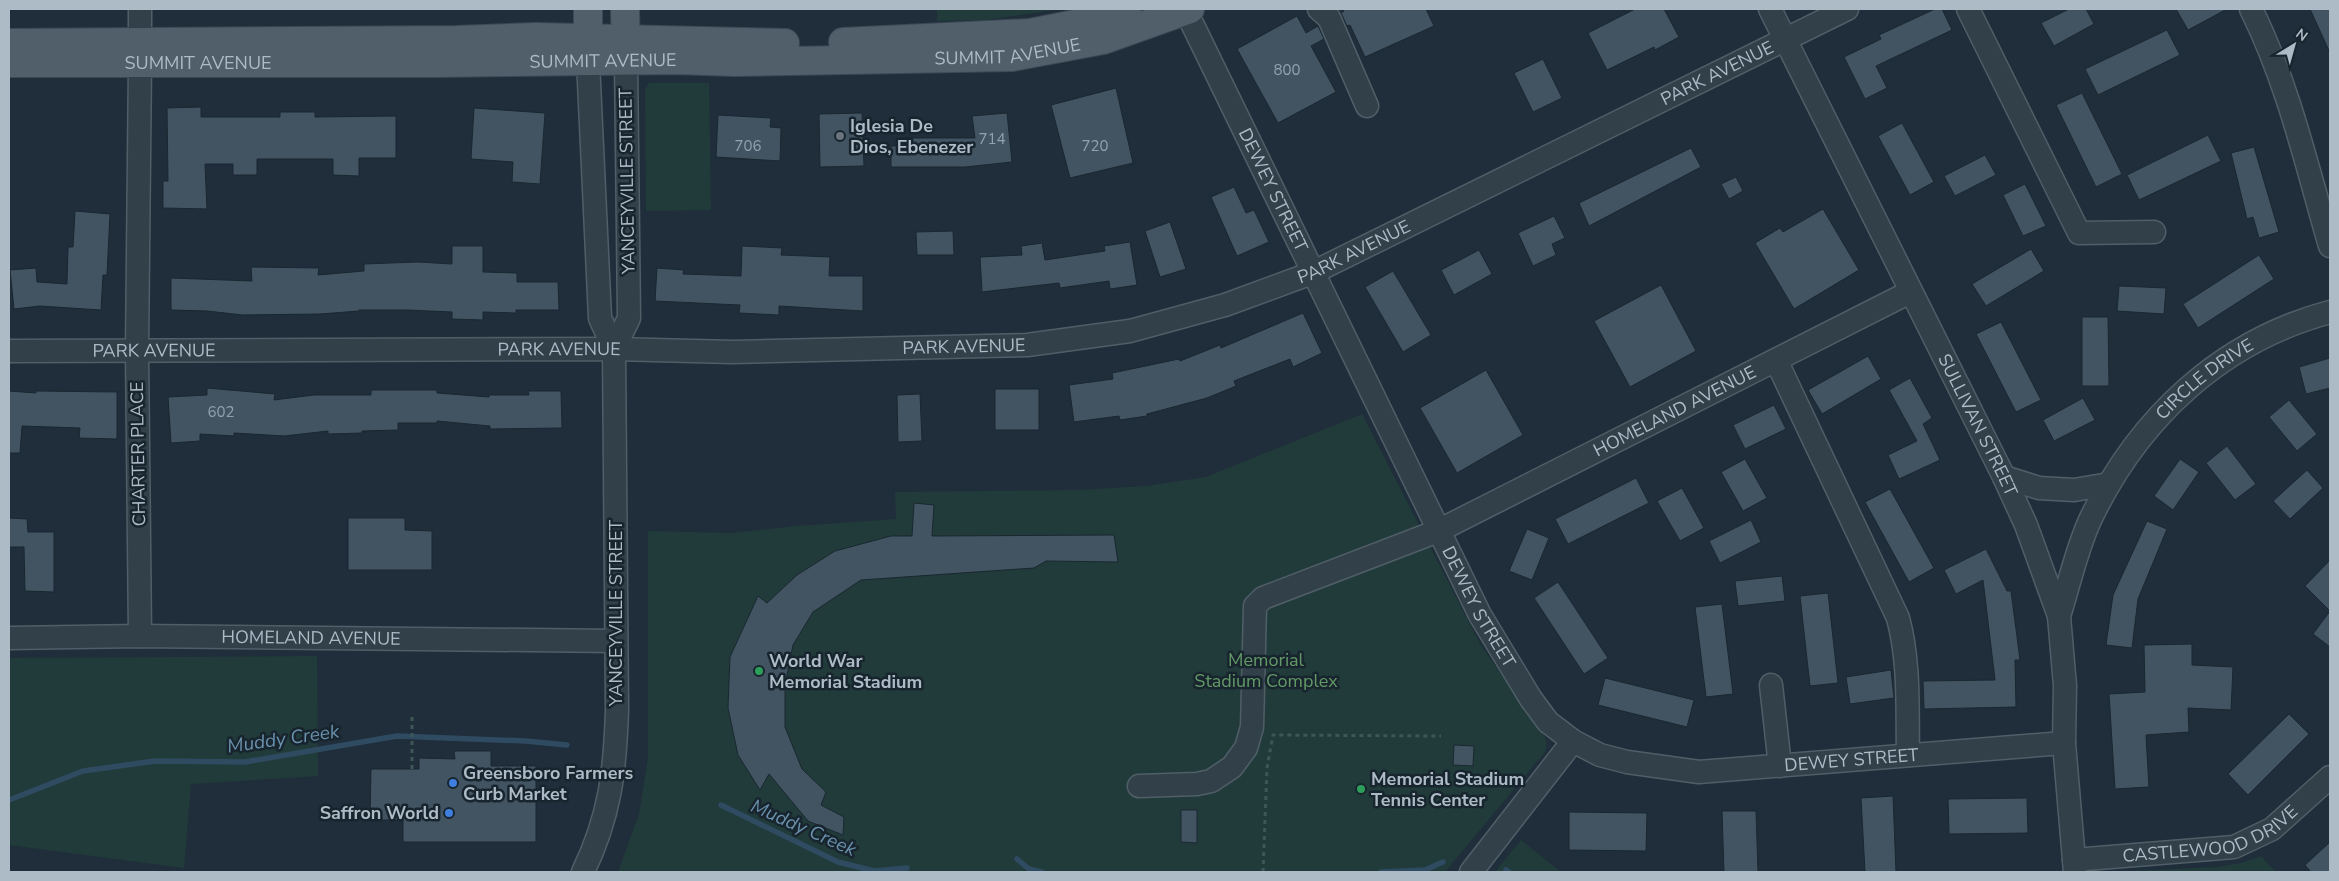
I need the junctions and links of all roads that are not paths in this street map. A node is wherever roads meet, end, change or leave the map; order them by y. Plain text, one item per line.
1 (140, 9) edge
2 (588, 9) edge
3 (625, 9) edge
4 (1127, 9) edge
5 (1319, 9) edge
6 (1770, 9) edge
7 (1847, 9) edge
8 (1968, 9) edge
9 (2251, 9) edge
10 (1188, 10) edge
11 (1785, 38) junction
12 (9, 43) edge
13 (588, 50) junction
14 (626, 50) junction
15 (140, 52) junction
16 (9, 63) edge
17 (1367, 106) dead end
18 (2154, 232) dead end
19 (2330, 246) edge
20 (1312, 273) junction
21 (1910, 292) junction
22 (2330, 312) edge
23 (614, 349) junction
24 (9, 351) edge
25 (137, 351) junction
26 (1776, 360) junction
27 (2004, 477) junction
28 (2109, 484) junction
29 (1438, 531) junction
30 (2059, 616) junction
31 (140, 636) junction
32 (9, 638) edge
33 (615, 641) junction
34 (1771, 685) dead end
35 (1573, 741) junction
36 (2064, 743) junction
37 (1908, 755) junction
38 (1780, 766) junction
39 (2330, 776) edge
40 (1139, 786) dead end
41 (2075, 866) edge
42 (583, 872) edge
43 (1471, 872) edge

1 - 15 street, CHARTER PLACE
2 - 13 main road, YANCEYVILLE STREET
3 - 14 main road, YANCEYVILLE STREET
4 - 14 main road, SUMMIT AVENUE
5 - 17 street
6 - 11 street, SULLIVAN STREET
7 - 11 street, PARK AVENUE
8 - 18 street
9 - 19 street
10 - 14 main road, SUMMIT AVENUE
10 - 20 street, DEWEY STREET
11 - 20 street, PARK AVENUE
11 - 21 street, SULLIVAN STREET
12 - 15 main road, SUMMIT AVENUE
13 - 14 main road, SUMMIT AVENUE
13 - 15 main road, SUMMIT AVENUE
13 - 23 street, YANCEYVILLE STREET
14 - 23 street, YANCEYVILLE STREET
15 - 16 main road, SUMMIT AVENUE
15 - 25 street, CHARTER PLACE
20 - 23 street, PARK AVENUE
20 - 29 street, DEWEY STREET
21 - 26 street, HOMELAND AVENUE
21 - 27 street, SULLIVAN STREET
22 - 28 street, CIRCLE DRIVE
23 - 25 street, PARK AVENUE
23 - 33 street, YANCEYVILLE STREET
24 - 25 street, PARK AVENUE
25 - 31 street, CHARTER PLACE
26 - 29 street, HOMELAND AVENUE
26 - 37 street
27 - 28 street
27 - 30 street, SULLIVAN STREET
28 - 30 street, CIRCLE DRIVE
29 - 35 street, DEWEY STREET
29 - 40 street, HOMELAND AVENUE
30 - 36 street, SULLIVAN STREET
31 - 32 street, HOMELAND AVENUE
31 - 33 street, HOMELAND AVENUE
33 - 42 street, YANCEYVILLE STREET
34 - 38 street
35 - 38 street, DEWEY STREET
35 - 43 street
36 - 37 street, DEWEY STREET
36 - 41 street, SULLIVAN STREET
37 - 38 street, DEWEY STREET
39 - 41 street, CASTLEWOOD DRIVE

